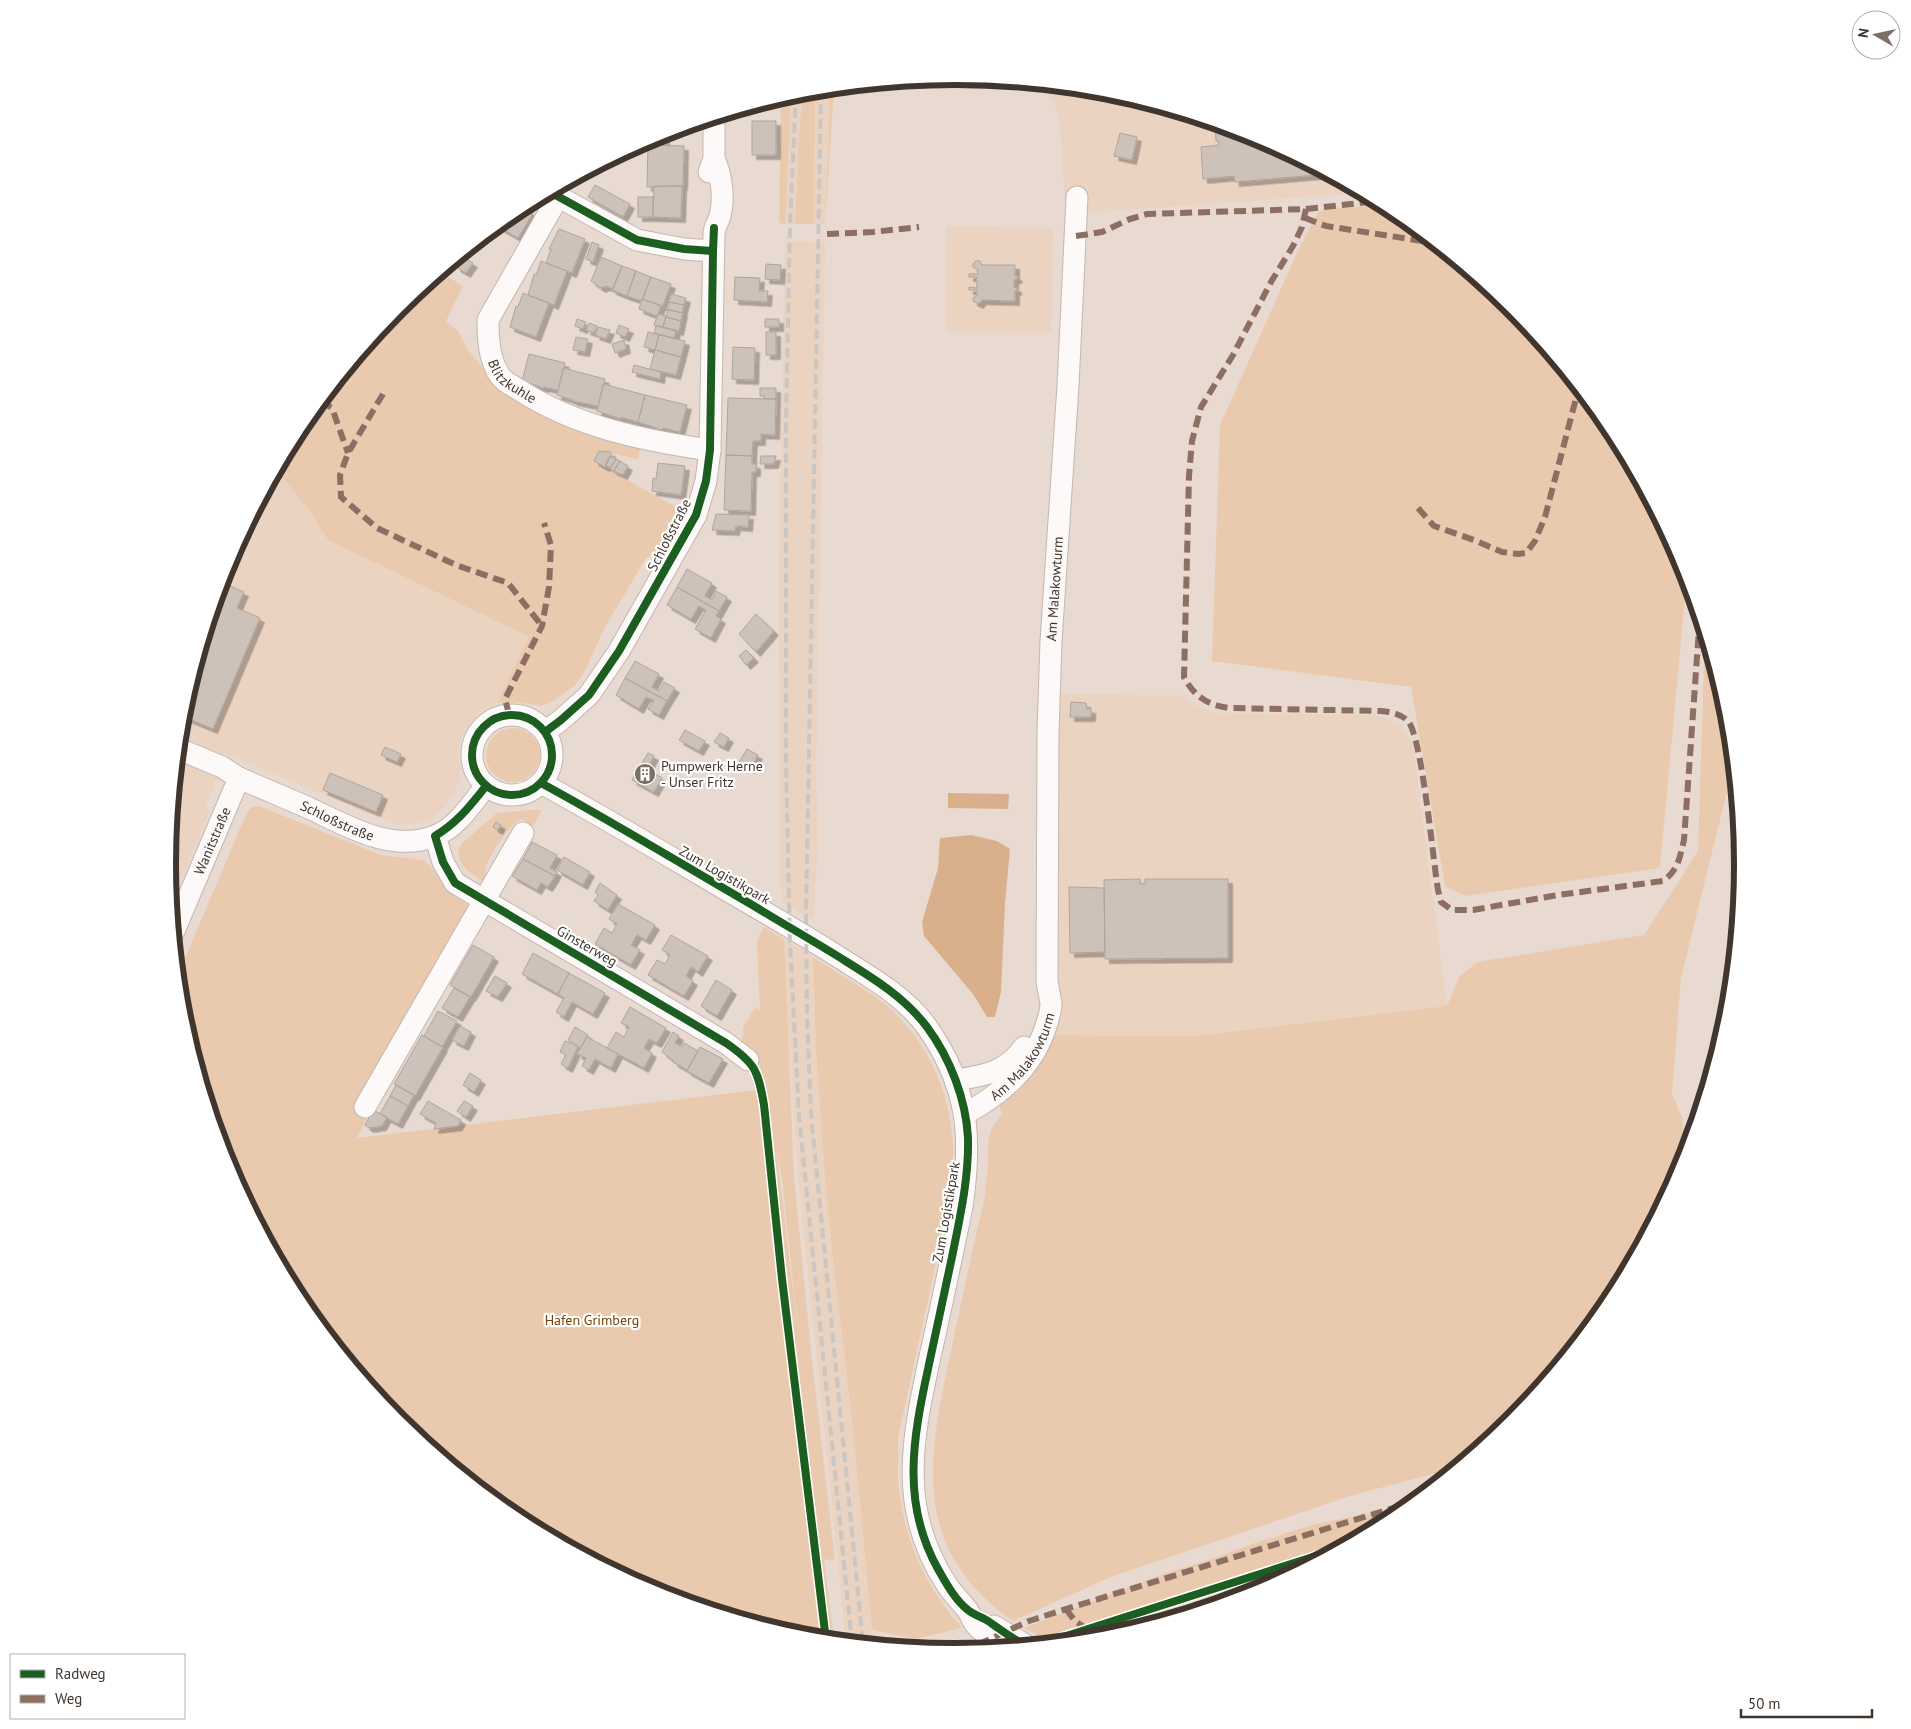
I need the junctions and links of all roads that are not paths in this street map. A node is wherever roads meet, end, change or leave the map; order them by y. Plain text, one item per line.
1 (714, 123) edge
2 (556, 195) edge
3 (552, 197) edge
4 (1077, 197) dead end
5 (713, 251) junction
6 (710, 450) junction
7 (545, 732) junction
8 (185, 752) edge
9 (239, 778) junction
10 (541, 783) junction
11 (486, 786) junction
12 (522, 833) dead end
13 (435, 836) junction
14 (484, 900) junction
15 (179, 920) edge
16 (1047, 981) junction
17 (748, 1060) dead end
18 (955, 1080) junction
19 (365, 1107) dead end
20 (965, 1114) junction
21 (968, 1610) junction
22 (1017, 1641) edge
23 (996, 1642) edge

1 - 5 street, Schloßstraße
2 - 5 street
3 - 6 street, Blitzkuhle
4 - 16 street, Am Malakowturm
5 - 6 street, Schloßstraße
6 - 7 street, Schloßstraße
7 - 10 street
7 - 11 street
8 - 9 street, Schloßstraße
9 - 13 street, Schloßstraße
9 - 15 street, Wanitstraße
10 - 11 street
10 - 18 street, Zum Logistikpark
11 - 13 street, Schloßstraße
12 - 14 street
13 - 14 street, Ginsterweg
14 - 17 street, Ginsterweg
14 - 19 street
16 - 18 street, Am Malakowturm
16 - 20 street, Am Malakowturm
18 - 20 street, Zum Logistikpark
20 - 21 street, Zum Logistikpark
21 - 22 street, Zum Logistikpark
21 - 23 street, Zum Logistikpark

